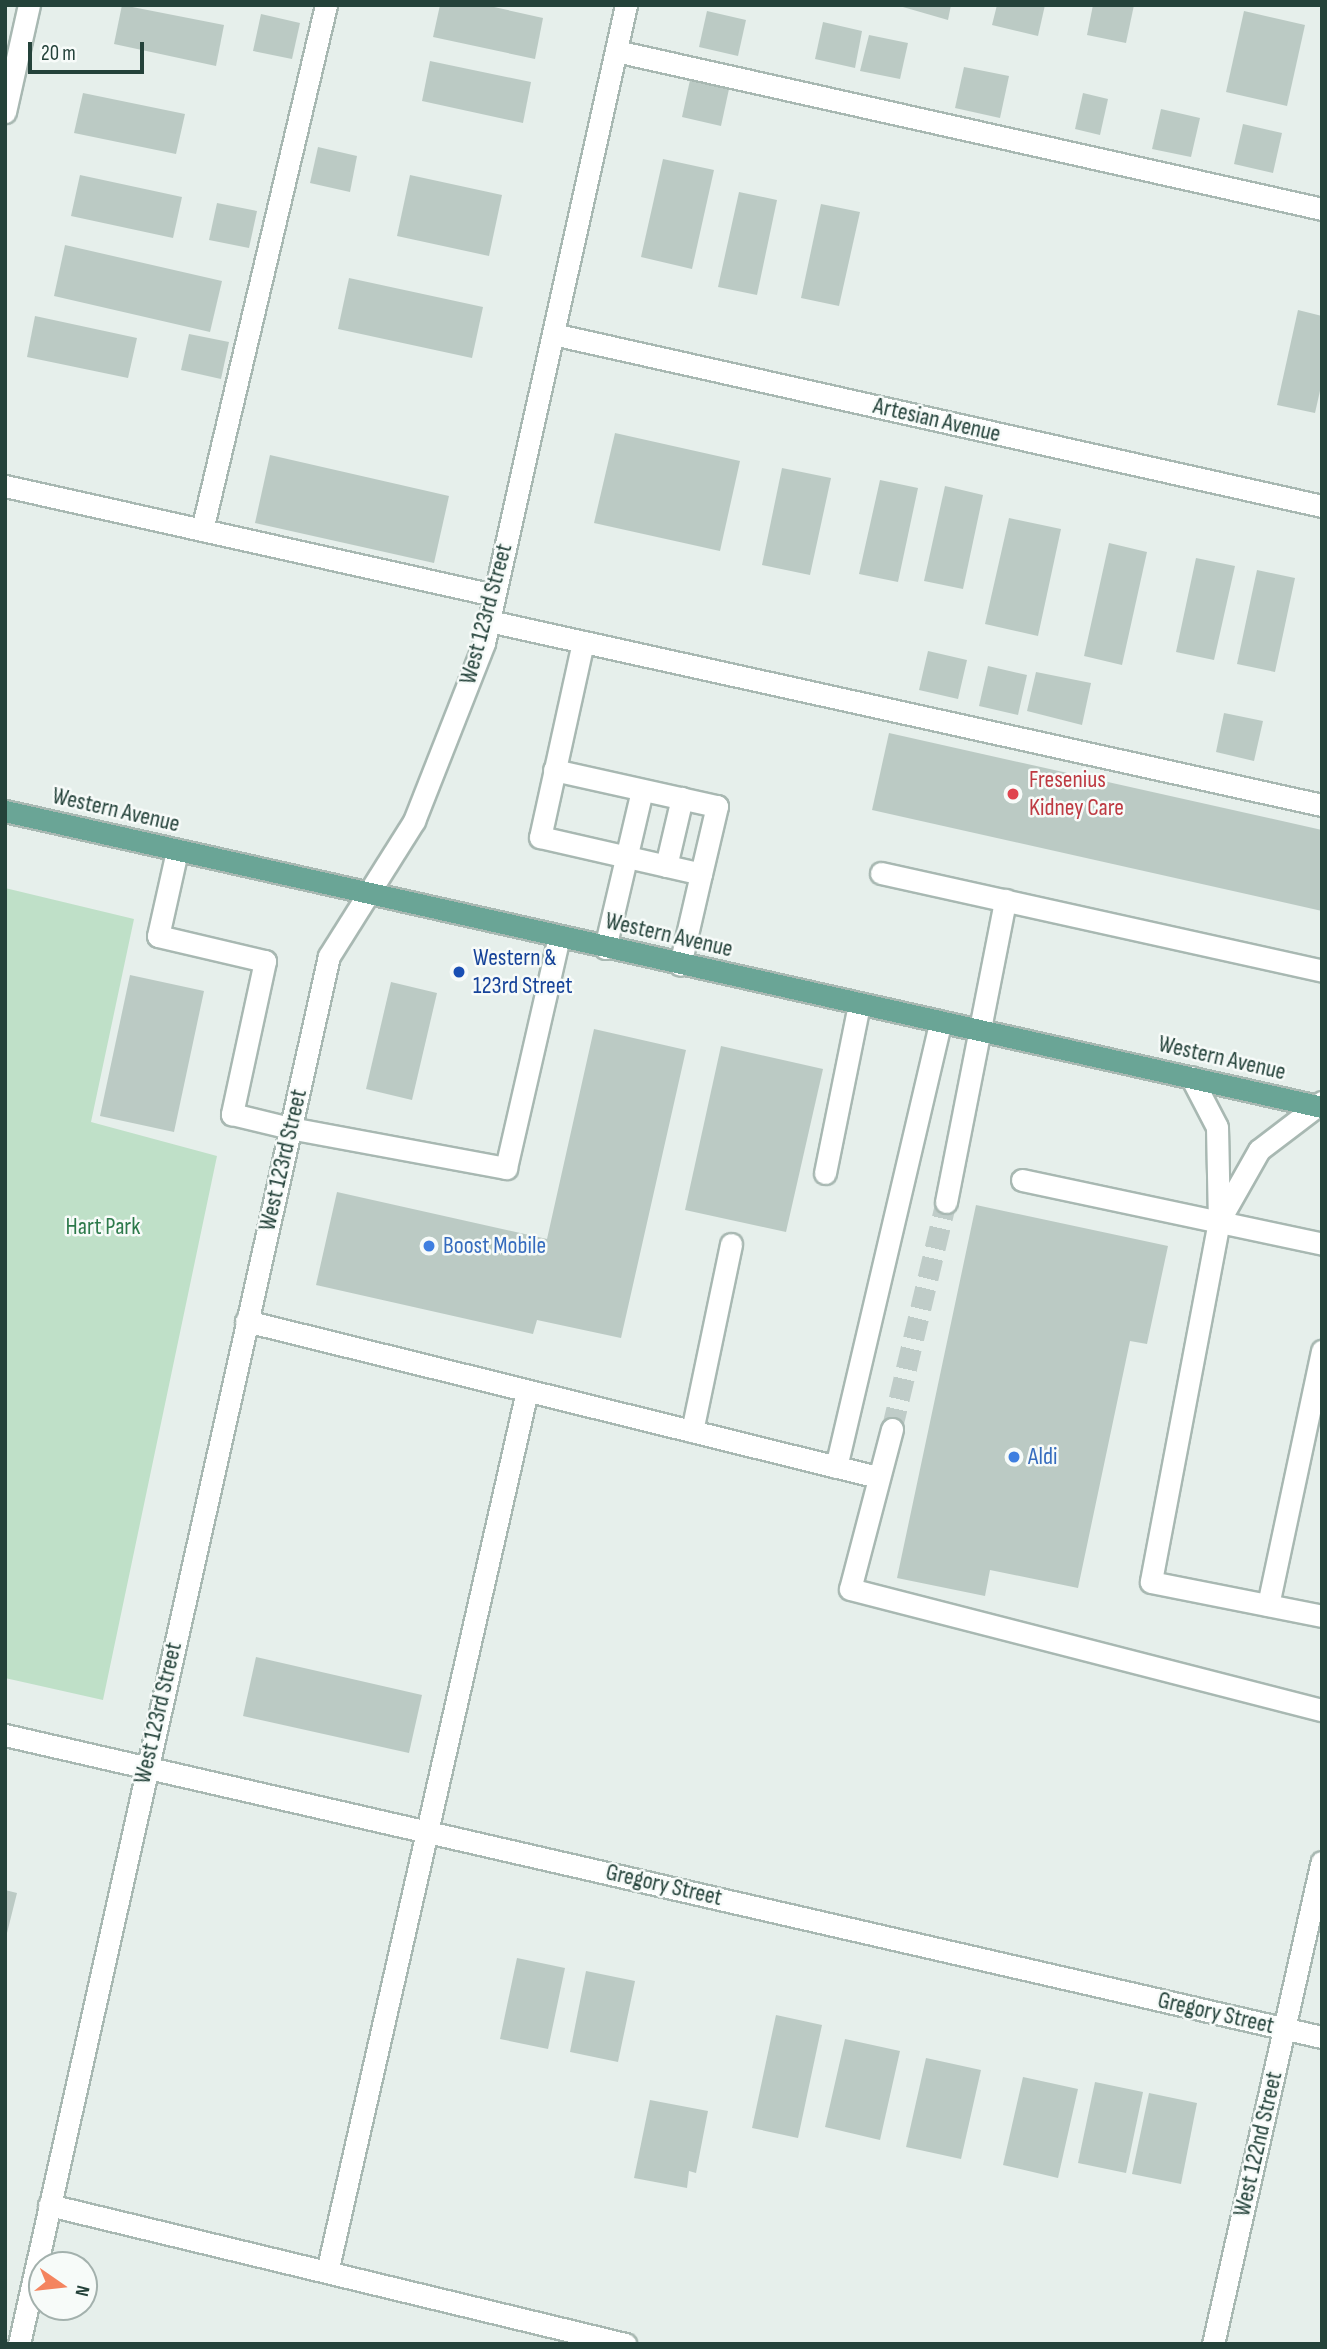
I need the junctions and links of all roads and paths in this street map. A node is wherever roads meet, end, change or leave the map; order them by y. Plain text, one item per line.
1 (29, 5) edge
2 (326, 5) edge
3 (626, 5) edge
4 (616, 51) junction
5 (5, 112) edge
6 (1322, 209) edge
7 (553, 334) junction
8 (5, 486) edge
9 (1322, 506) edge
10 (202, 530) junction
11 (494, 596) junction
12 (489, 621) junction
13 (583, 642) junction
14 (554, 770) junction
15 (642, 790) junction
16 (682, 799) junction
17 (1322, 805) edge
18 (5, 811) edge
19 (177, 851) junction
20 (628, 857) junction
21 (666, 866) junction
22 (881, 873) dead end
23 (701, 874) junction
24 (368, 895) junction
25 (1005, 900) junction
26 (559, 937) junction
27 (606, 948) junction
28 (680, 965) junction
29 (1322, 971) edge
30 (859, 1004) junction
31 (940, 1022) junction
32 (982, 1031) junction
33 (1191, 1077) junction
34 (1321, 1105) edge
35 (290, 1128) junction
36 (825, 1173) dead end
37 (1022, 1180) dead end
38 (946, 1202) tunnel mouth
39 (1219, 1221) junction
40 (731, 1244) dead end
41 (1322, 1244) edge
42 (246, 1321) junction
43 (1322, 1350) edge
44 (527, 1391) junction
45 (892, 1429) tunnel mouth
46 (692, 1432) junction
47 (836, 1467) junction
48 (878, 1478) junction
49 (1268, 1605) junction
50 (1322, 1616) edge
51 (1322, 1710) edge
52 (5, 1735) edge
53 (146, 1765) junction
54 (427, 1830) junction
55 (1322, 1863) edge
56 (1284, 2028) junction
57 (1322, 2037) edge
58 (49, 2205) junction
59 (327, 2272) junction
60 (19, 2344) edge
61 (625, 2344) edge
62 (1213, 2344) edge

1 - 5 street
2 - 10 street
3 - 4 street, West 123rd Street
4 - 6 street
4 - 7 street, West 123rd Street
7 - 9 street, Artesian Avenue
7 - 11 street, West 123rd Street
8 - 10 street
10 - 11 street
11 - 12 street, West 123rd Street
12 - 13 street
12 - 24 street, West 123rd Street
13 - 14 street
13 - 17 street
14 - 15 street
14 - 20 street
15 - 16 street
15 - 20 street
16 - 21 street
16 - 23 street
18 - 19 main road, Western Avenue
19 - 24 main road, Western Avenue
19 - 35 street
20 - 21 street
20 - 27 street
21 - 23 street
22 - 25 street
23 - 28 street
24 - 26 main road, Western Avenue
24 - 35 street, West 123rd Street
25 - 29 street
25 - 32 street
26 - 27 main road, Western Avenue
26 - 35 street
27 - 28 main road, Western Avenue
28 - 30 main road, Western Avenue
30 - 31 main road, Western Avenue
30 - 36 street
31 - 32 main road, Western Avenue
31 - 47 street
32 - 33 main road, Western Avenue
32 - 38 street
33 - 34 main road, Western Avenue
33 - 39 street
34 - 39 street
35 - 42 street, West 123rd Street
37 - 39 street
39 - 41 street
39 - 49 street
40 - 46 street
42 - 44 street
42 - 53 street, West 123rd Street
43 - 49 street
44 - 46 street
44 - 54 street
45 - 48 street
46 - 47 street
47 - 48 street
48 - 51 street
49 - 50 street
52 - 53 street, Gregory Street
53 - 54 street, Gregory Street
53 - 58 street, West 123rd Street
54 - 56 street, Gregory Street
54 - 59 street
55 - 56 street, West 122nd Street
56 - 57 street, Gregory Street
56 - 62 street, West 122nd Street
58 - 59 street
58 - 60 street, West 123rd Street
59 - 61 street

